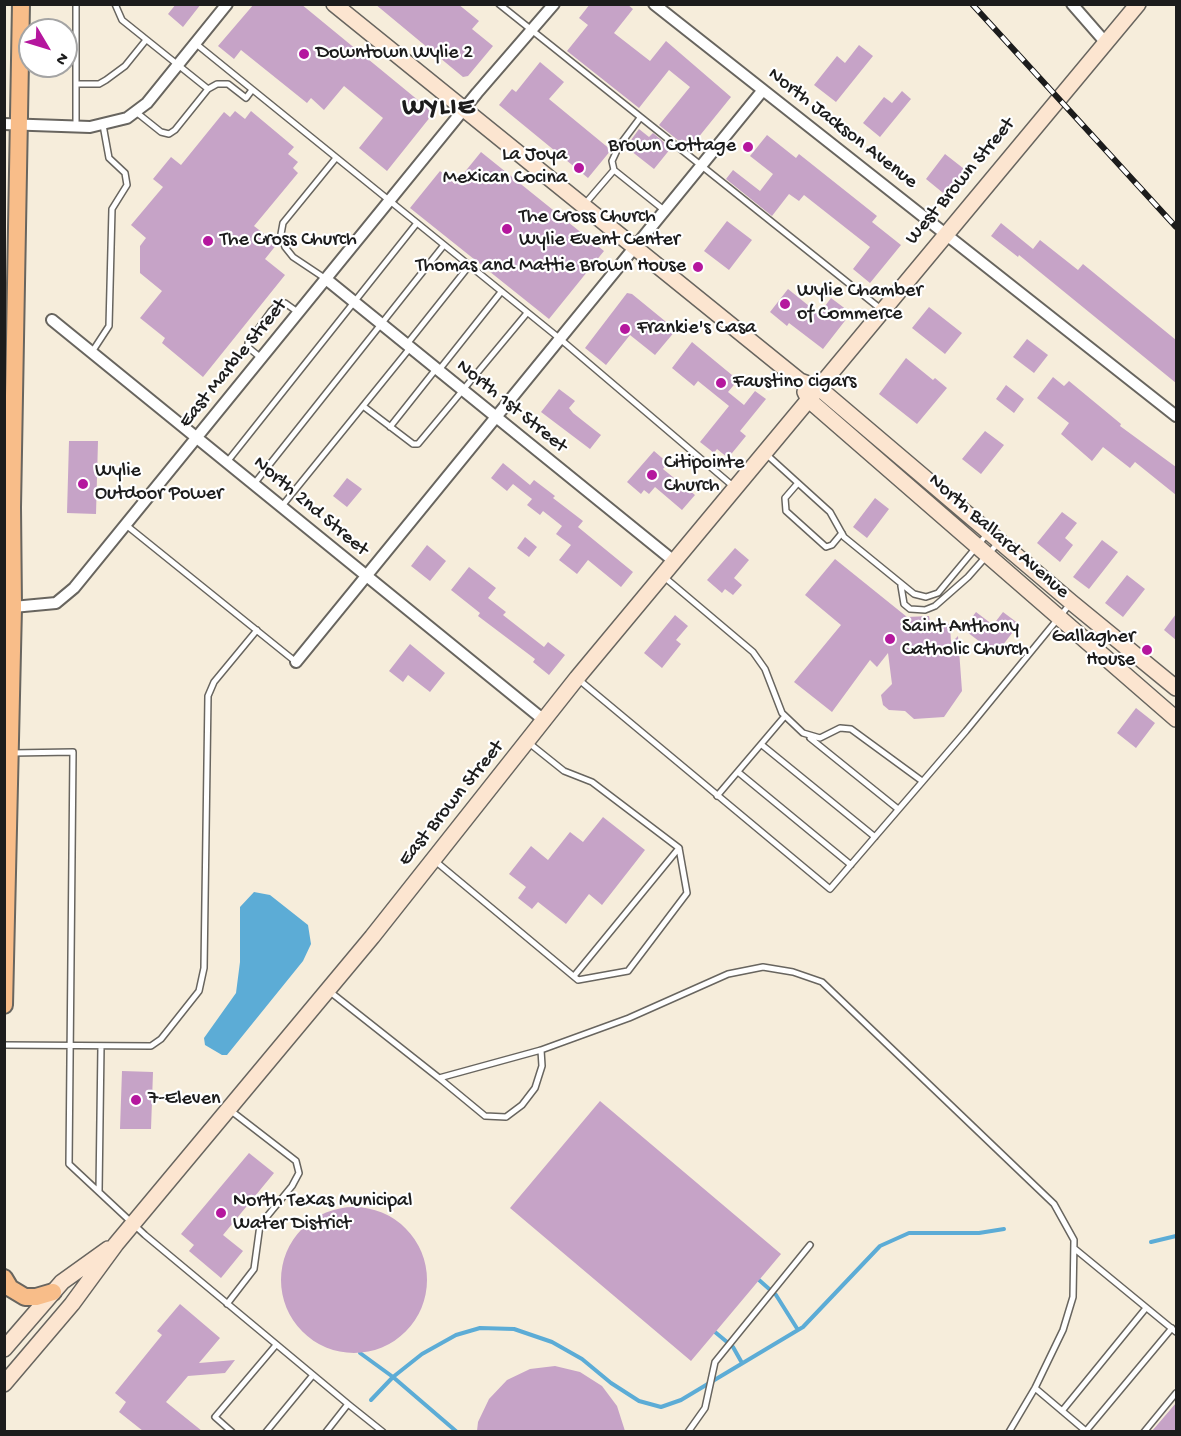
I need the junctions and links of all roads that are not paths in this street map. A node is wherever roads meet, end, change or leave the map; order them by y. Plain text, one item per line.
1 (21, 4) edge
2 (76, 4) edge
3 (115, 4) edge
4 (227, 4) edge
5 (334, 4) edge
6 (499, 4) edge
7 (554, 4) edge
8 (654, 4) edge
9 (1072, 4) edge
10 (1138, 4) edge
11 (532, 31) junction
12 (146, 40) junction
13 (195, 43) junction
14 (1106, 43) junction
15 (177, 66) junction
16 (76, 84) junction
17 (208, 89) junction
18 (252, 90) junction
19 (762, 90) junction
20 (463, 111) junction
21 (136, 112) junction
22 (640, 118) junction
23 (11, 125) edge
24 (103, 125) junction
25 (76, 126) junction
26 (336, 158) junction
27 (700, 167) junction
28 (614, 170) junction
29 (390, 201) junction
30 (583, 207) junction
31 (664, 210) junction
32 (417, 223) junction
33 (946, 232) junction
34 (444, 245) junction
35 (634, 248) junction
36 (469, 266) junction
37 (326, 279) junction
38 (501, 292) junction
39 (355, 302) junction
40 (882, 310) junction
41 (527, 312) junction
42 (298, 313) junction
43 (52, 320) dead end
44 (382, 325) junction
45 (559, 338) junction
46 (408, 346) junction
47 (92, 352) junction
48 (261, 358) junction
49 (437, 370) junction
50 (463, 391) junction
51 (10, 394) edge
52 (814, 394) junction
53 (363, 406) junction
54 (494, 416) junction
55 (1176, 416) edge
56 (390, 427) junction
57 (198, 437) junction
58 (765, 453) junction
59 (227, 462) junction
60 (798, 483) junction
61 (254, 484) junction
62 (736, 488) junction
63 (282, 506) junction
64 (126, 525) junction
65 (842, 533) junction
66 (994, 536) junction
67 (982, 551) junction
68 (675, 562) junction
69 (366, 576) junction
70 (663, 576) junction
71 (901, 586) junction
72 (940, 596) junction
73 (1071, 602) junction
74 (13, 607) junction
75 (1058, 618) junction
76 (257, 630) junction
77 (296, 662) joint
78 (577, 678) junction
79 (1176, 688) edge
80 (785, 716) junction
81 (1176, 719) edge
82 (545, 721) junction
83 (807, 735) junction
84 (528, 742) junction
85 (762, 745) junction
86 (10, 753) junction
87 (738, 772) junction
88 (922, 781) junction
89 (717, 796) junction
90 (898, 809) junction
91 (875, 837) junction
92 (679, 848) junction
93 (434, 860) junction
94 (851, 865) junction
95 (574, 976) junction
96 (328, 990) junction
97 (4, 1005) edge
98 (4, 1045) edge
99 (70, 1046) junction
100 (101, 1046) junction
101 (541, 1050) junction
102 (439, 1078) junction
103 (229, 1109) junction
104 (99, 1191) junction
105 (133, 1225) junction
106 (116, 1244) junction
107 (810, 1245) dead end
108 (1075, 1249) junction
109 (4, 1278) edge
110 (53, 1292) junction
111 (227, 1304) junction
112 (1146, 1308) junction
113 (1174, 1330) edge
114 (276, 1345) junction
115 (4, 1349) edge
116 (313, 1375) junction
117 (4, 1384) edge
118 (1035, 1388) junction
119 (1176, 1393) edge
120 (348, 1404) junction
121 (1062, 1411) junction
122 (232, 1431) edge
123 (266, 1431) edge
124 (326, 1431) edge
125 (383, 1431) edge
126 (688, 1431) edge
127 (1009, 1431) edge
128 (1087, 1431) edge
129 (1144, 1431) edge

1 - 23 main road
2 - 16 lane
3 - 12 lane
4 - 13 street
5 - 20 main road, North Ballard Avenue
6 - 11 lane
7 - 11 street, East Marble Street
8 - 19 street, North Jackson Avenue
9 - 14 street
10 - 14 main road, West Brown Street
11 - 20 street, East Marble Street
11 - 22 lane
12 - 15 lane
12 - 16 lane
13 - 15 street
13 - 18 lane
14 - 33 main road, West Brown Street
15 - 17 lane
15 - 21 street
16 - 25 lane
17 - 18 lane
17 - 21 lane
18 - 26 lane
19 - 27 street
19 - 33 street, North Jackson Avenue
20 - 29 street, East Marble Street
20 - 30 main road, North Ballard Avenue
21 - 24 street
22 - 27 lane
22 - 28 lane
23 - 25 street
23 - 51 main road
24 - 25 street
24 - 47 lane
26 - 29 lane
26 - 37 lane
27 - 31 street
27 - 40 lane
28 - 30 lane
28 - 31 lane
29 - 32 lane
29 - 37 street, East Marble Street
30 - 35 main road, North Ballard Avenue
31 - 35 street
32 - 34 lane
32 - 39 lane
33 - 40 main road, West Brown Street
33 - 55 street, North Jackson Avenue
34 - 36 lane
34 - 44 lane
35 - 45 street
35 - 52 main road, North Ballard Avenue
36 - 38 lane
36 - 46 lane
37 - 39 street, North 1st Street
37 - 42 street, East Marble Street
38 - 41 lane
38 - 49 lane
39 - 44 street, North 1st Street
39 - 59 lane
40 - 52 main road, West Brown Street
41 - 45 lane
41 - 50 lane
42 - 48 street, East Marble Street
42 - 48 lane
43 - 47 street, North 2nd Street
44 - 46 street, North 1st Street
44 - 61 lane
45 - 54 street
45 - 62 lane
46 - 49 street, North 1st Street
46 - 53 lane
47 - 57 street, North 2nd Street
48 - 57 street, East Marble Street
49 - 50 street, North 1st Street
49 - 56 lane
50 - 54 street, North 1st Street
50 - 56 lane
51 - 74 main road
52 - 58 main road, East Brown Street
52 - 66 main road, North Ballard Avenue
52 - 67 main road, North Ballard Avenue
53 - 56 lane
53 - 63 lane
54 - 68 street, North 1st Street
54 - 69 street
57 - 59 street, North 2nd Street
57 - 64 street, East Marble Street
58 - 60 lane
58 - 62 main road, East Brown Street
59 - 61 street, North 2nd Street
60 - 65 lane
60 - 65 lane
61 - 63 street, North 2nd Street
62 - 68 main road, East Brown Street
63 - 69 street, North 2nd Street
64 - 74 street, East Marble Street
64 - 76 lane
65 - 71 lane
66 - 67 lane
66 - 67 lane
66 - 73 main road, North Ballard Avenue
67 - 72 lane
67 - 72 lane
67 - 75 main road, North Ballard Avenue
68 - 70 main road, East Brown Street
69 - 77 street
69 - 82 street, North 2nd Street
70 - 78 main road, East Brown Street
70 - 80 lane
71 - 72 lane
71 - 72 lane
73 - 75 lane
73 - 79 main road, North Ballard Avenue
74 - 86 main road
75 - 81 main road, North Ballard Avenue
75 - 88 lane
76 - 77 lane
76 - 100 lane
78 - 82 main road, East Brown Street
78 - 89 lane
80 - 83 lane
80 - 85 lane
82 - 84 main road, East Brown Street
83 - 88 lane
83 - 90 lane
84 - 92 lane
84 - 93 main road, East Brown Street
85 - 87 lane
85 - 91 lane
86 - 97 main road
86 - 99 lane
87 - 89 lane
87 - 94 lane
88 - 90 lane
89 - 94 lane
90 - 91 lane
91 - 94 lane
92 - 95 lane
92 - 95 lane
93 - 95 lane
93 - 96 main road, East Brown Street
96 - 102 lane
96 - 103 main road, East Brown Street
98 - 99 lane
99 - 100 lane
99 - 104 lane
100 - 104 lane
101 - 102 lane
101 - 102 lane
101 - 108 lane
103 - 105 main road, East Brown Street
103 - 111 lane
104 - 105 lane
105 - 106 main road, East Brown Street
105 - 111 lane
106 - 110 main road, East Brown Street
106 - 117 main road, East Brown Street
107 - 126 lane
108 - 112 lane
108 - 118 lane
109 - 110 main road
110 - 115 main road, East Brown Street
111 - 114 lane
112 - 113 lane
112 - 121 lane
113 - 128 lane
114 - 116 lane
114 - 122 lane
116 - 120 lane
116 - 123 lane
118 - 121 lane
118 - 127 lane
119 - 129 lane
120 - 124 lane
120 - 125 lane
121 - 128 lane

